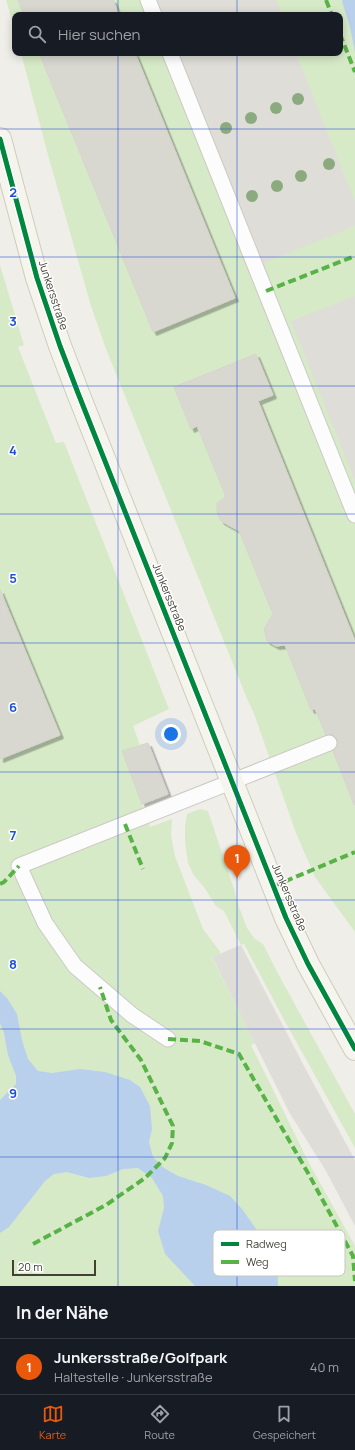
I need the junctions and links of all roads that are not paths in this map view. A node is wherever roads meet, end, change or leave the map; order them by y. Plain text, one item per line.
1 (148, 0) edge
2 (153, 12) edge
3 (171, 56) edge
4 (0, 139) edge
5 (355, 515) edge
6 (329, 743) dead end
7 (232, 782) junction
8 (168, 1039) dead end
9 (355, 1048) edge

1 - 2 lane
3 - 5 lane
4 - 7 main road, Junkersstraße
6 - 7 lane
7 - 8 lane
7 - 9 main road, Junkersstraße

